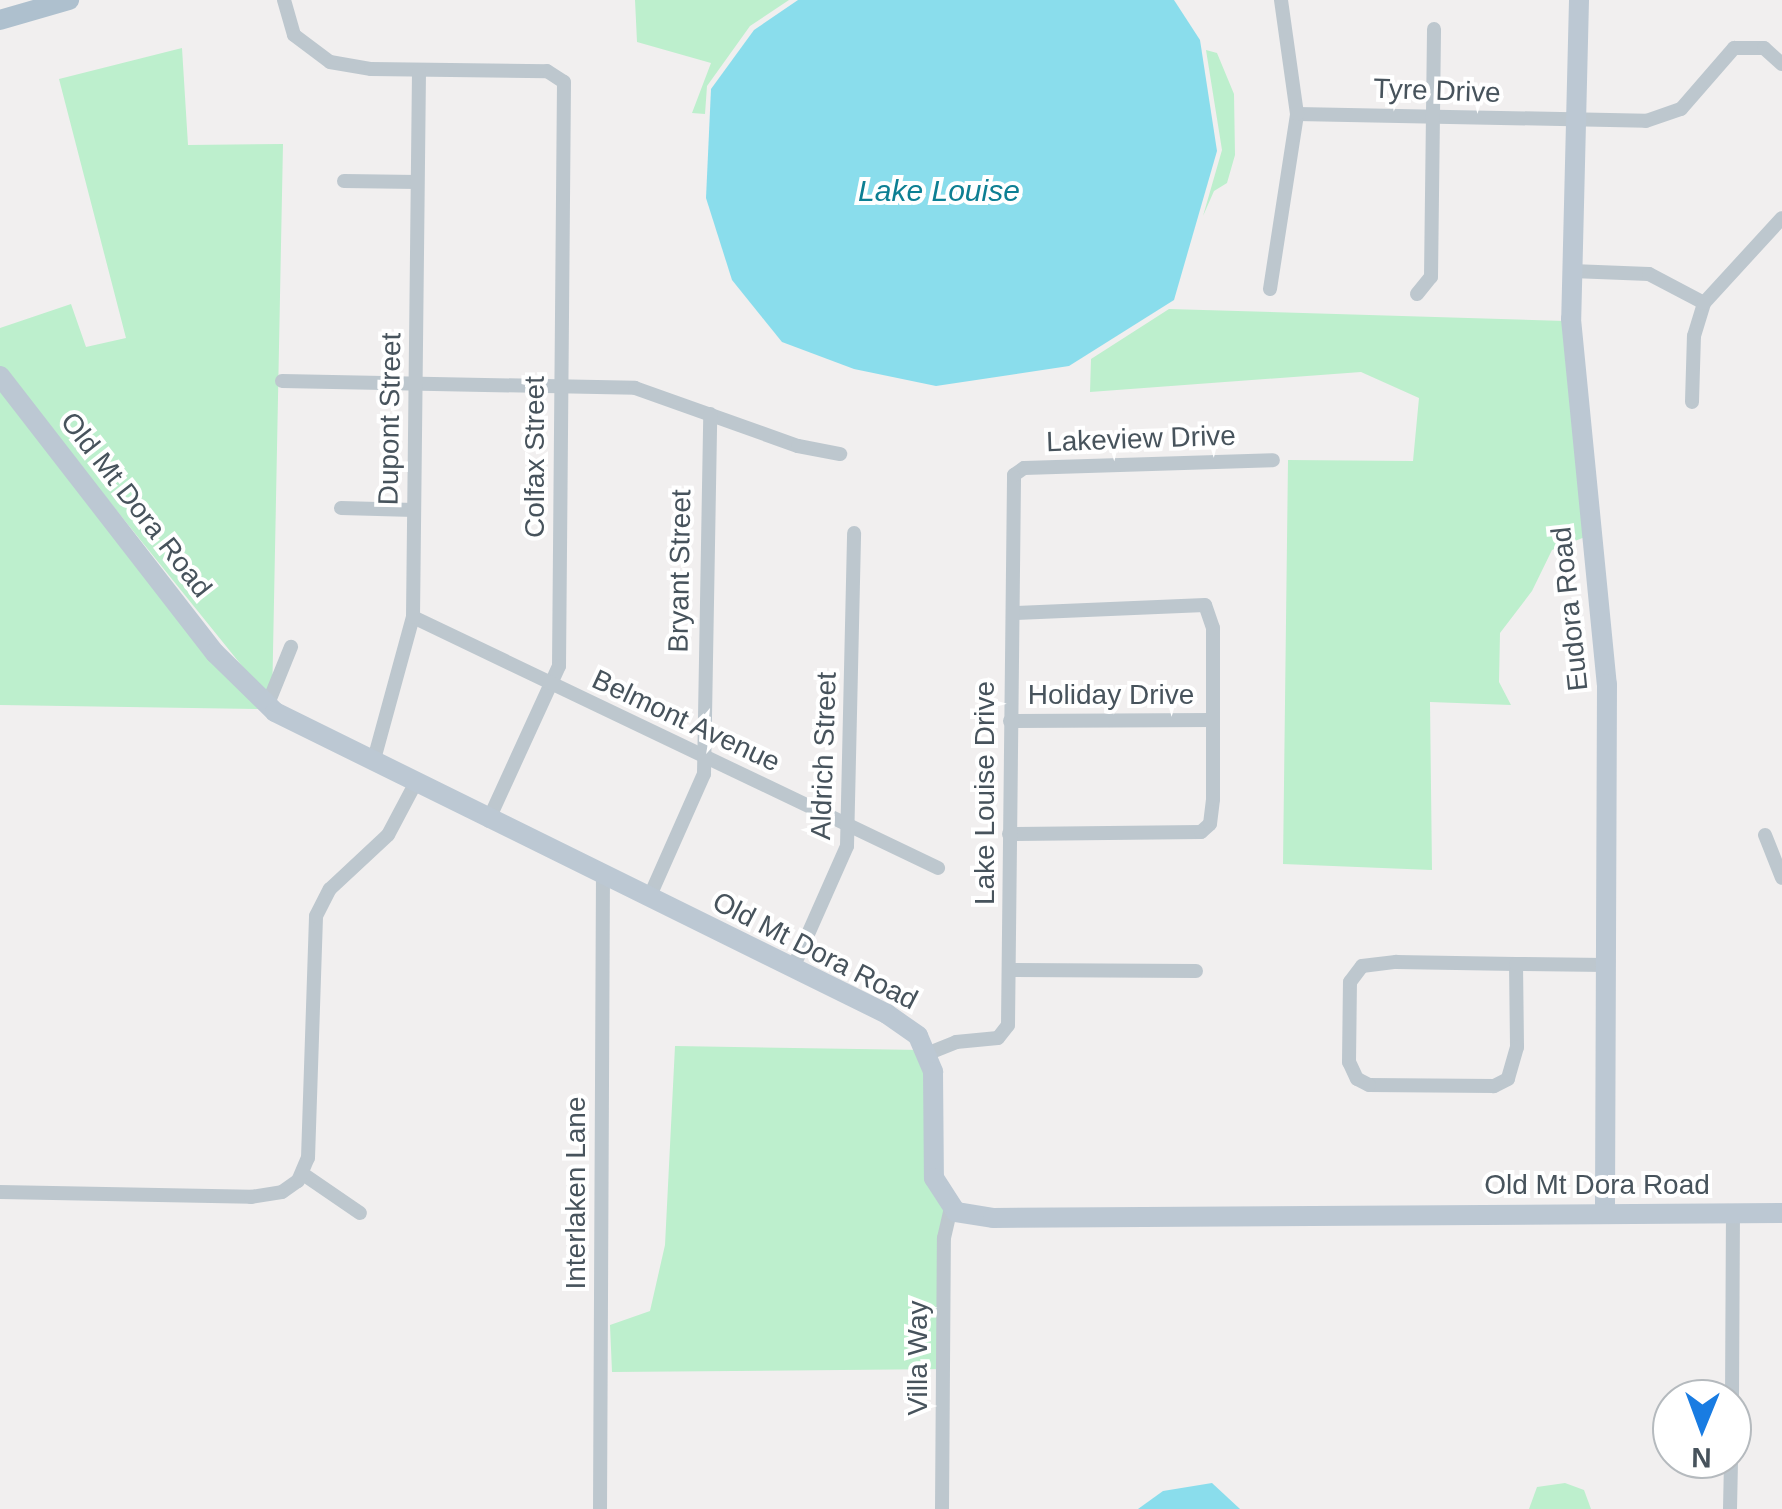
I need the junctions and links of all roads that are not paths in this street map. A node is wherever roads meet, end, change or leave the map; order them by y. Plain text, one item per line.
1 (69, 0) edge
2 (284, 0) edge
3 (1280, 0) edge
4 (1579, 0) edge
5 (0, 20) edge
6 (1434, 29) dead end
7 (1782, 64) edge
8 (419, 70) junction
9 (1297, 114) junction
10 (1436, 116) junction
11 (1576, 118) junction
12 (344, 180) dead end
13 (417, 182) junction
14 (1782, 218) edge
15 (1572, 270) junction
16 (1270, 290) dead end
17 (1417, 294) dead end
18 (1704, 303) junction
19 (0, 376) edge
20 (282, 381) dead end
21 (415, 384) junction
22 (561, 386) junction
23 (1692, 402) dead end
24 (710, 414) junction
25 (840, 454) dead end
26 (1273, 460) dead end
27 (1014, 475) joint
28 (341, 508) dead end
29 (414, 510) junction
30 (854, 533) dead end
31 (1015, 613) junction
32 (414, 617) junction
33 (291, 646) dead end
34 (555, 688) junction
35 (267, 706) junction
36 (1212, 720) junction
37 (1010, 721) junction
38 (703, 757) junction
39 (373, 763) junction
40 (415, 784) junction
41 (488, 820) junction
42 (848, 828) junction
43 (1009, 834) junction
44 (1765, 835) dead end
45 (938, 868) dead end
46 (602, 876) junction
47 (1782, 878) edge
48 (648, 898) junction
49 (1516, 964) junction
50 (1606, 965) junction
51 (793, 968) junction
52 (1010, 970) junction
53 (1196, 970) dead end
54 (929, 1053) junction
55 (302, 1174) junction
56 (0, 1192) edge
57 (951, 1208) junction
58 (360, 1212) dead end
59 (1733, 1213) junction
60 (1782, 1213) edge
61 (1605, 1214) junction
62 (1732, 1379) edge
63 (1731, 1479) edge
64 (600, 1509) edge
65 (942, 1509) edge
66 (1730, 1509) edge

1 - 5 main road
2 - 8 street
3 - 9 street
4 - 11 street, Eudora Road
6 - 10 street
7 - 11 street, Tyre Drive
8 - 13 street, Dupont Street
8 - 22 street, Colfax Street
9 - 10 street, Tyre Drive
9 - 16 street
10 - 11 street, Tyre Drive
10 - 17 street
11 - 15 street, Eudora Road
12 - 13 street
13 - 21 street, Dupont Street
14 - 18 street
15 - 18 street
15 - 50 street, Eudora Road
18 - 23 street
19 - 35 street, Old Mt Dora Road
20 - 21 street
21 - 22 street
21 - 29 street, Dupont Street
22 - 24 street
22 - 34 street, Colfax Street
24 - 25 street
24 - 38 street, Bryant Street
26 - 27 street, Lakeview Drive
27 - 31 street, Lake Louise Drive
28 - 29 street
29 - 32 street, Dupont Street
30 - 42 street, Aldrich Street
31 - 36 street
31 - 37 street, Lake Louise Drive
32 - 34 street, Belmont Avenue
32 - 39 street, Dupont Street
33 - 35 street
34 - 38 street, Belmont Avenue
34 - 41 street, Colfax Street
35 - 39 street, Old Mt Dora Road
36 - 37 street, Holiday Drive
36 - 43 street
37 - 43 street, Lake Louise Drive
38 - 42 street, Belmont Avenue
38 - 48 street, Bryant Street
39 - 40 street, Old Mt Dora Road
40 - 41 street, Old Mt Dora Road
40 - 55 street
41 - 46 street, Old Mt Dora Road
42 - 45 street, Belmont Avenue
42 - 51 street, Aldrich Street
43 - 52 street, Lake Louise Drive
44 - 47 street
46 - 48 street, Old Mt Dora Road
46 - 64 street, Interlaken Lane
48 - 51 street, Old Mt Dora Road
49 - 49 street
49 - 50 street
50 - 61 street, Eudora Road
51 - 54 street, Old Mt Dora Road
52 - 53 street
52 - 54 street, Lake Louise Drive
54 - 57 street
55 - 56 street
55 - 58 street
57 - 61 street, Old Mt Dora Road
57 - 65 street, Villa Way
59 - 60 street, Old Mt Dora Road
59 - 61 street, Old Mt Dora Road
59 - 62 street
63 - 66 street

